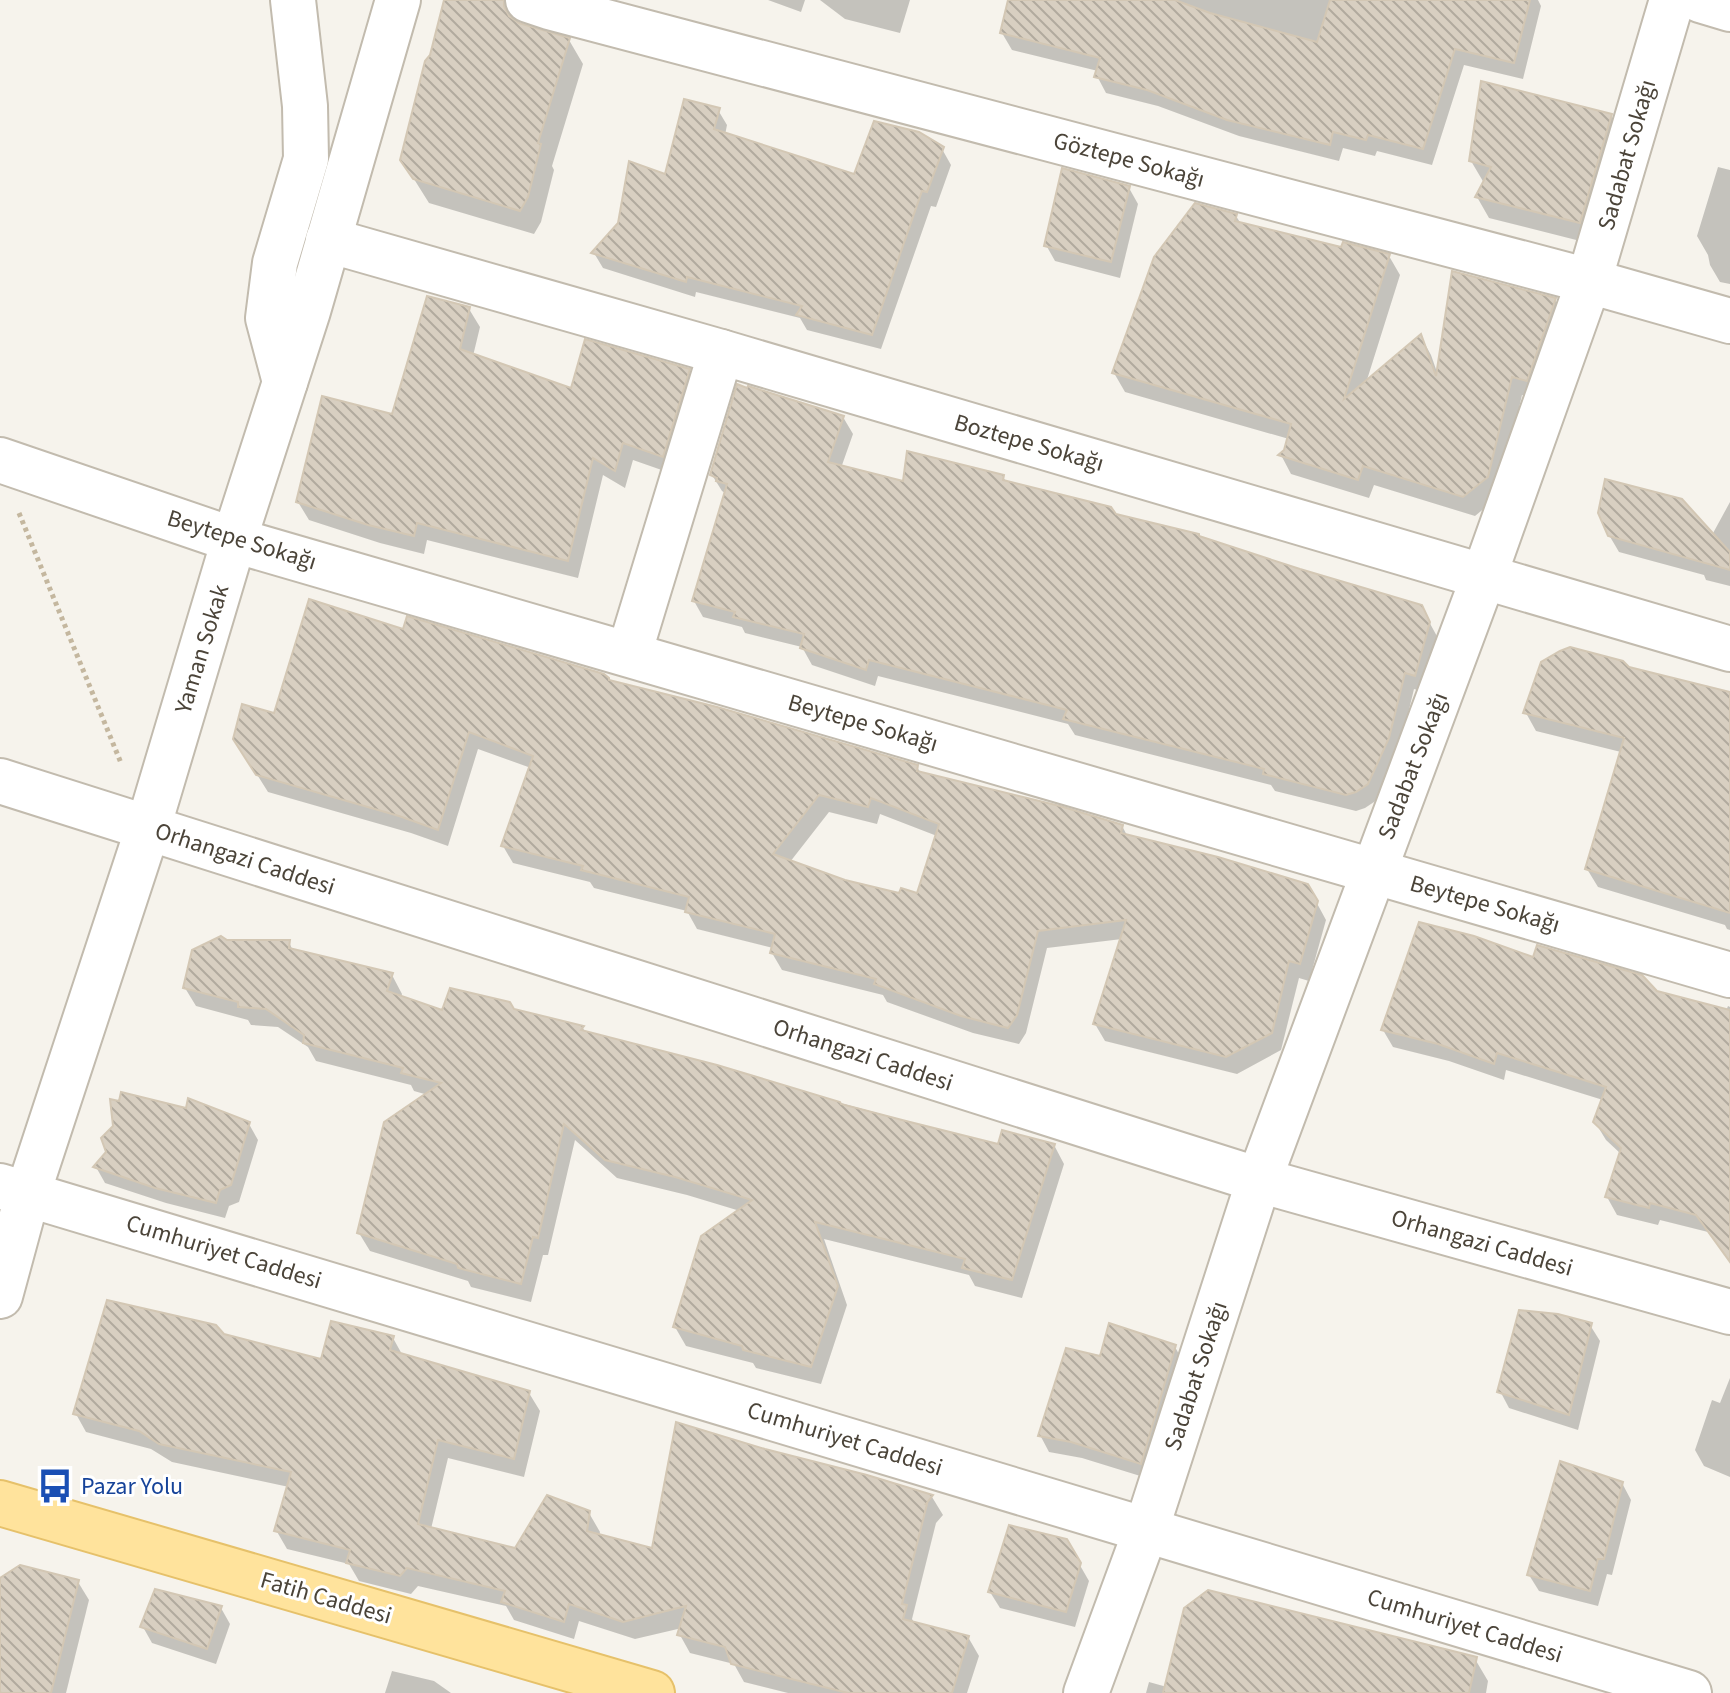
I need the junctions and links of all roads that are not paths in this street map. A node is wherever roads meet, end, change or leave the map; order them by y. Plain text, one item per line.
1 (293, 0) edge
2 (398, 0) edge
3 (528, 0) edge
4 (1672, 0) edge
5 (1700, 0) edge
6 (1730, 9) edge
7 (328, 240) junction
8 (1589, 281) junction
9 (1730, 321) edge
10 (721, 352) junction
11 (285, 382) junction
12 (0, 460) edge
13 (234, 540) junction
14 (1484, 576) junction
15 (1730, 649) edge
16 (629, 654) junction
17 (0, 781) edge
18 (148, 828) junction
19 (1374, 871) junction
20 (1730, 975) edge
21 (1259, 1180) junction
22 (14, 1190) edge
23 (0, 1296) edge
24 (1730, 1312) edge
25 (0, 1503) edge
26 (1146, 1530) junction
27 (652, 1693) edge
28 (1086, 1693) edge
29 (1689, 1693) edge

1 - 11 street
2 - 7 street, Yaman Sokak
3 - 8 street, Göztepe Sokağı
4 - 8 street, Sadabat Sokağı
5 - 6 street
7 - 10 street, Boztepe Sokağı
7 - 11 street, Yaman Sokak
8 - 9 street, Göztepe Sokağı
8 - 14 street, Sadabat Sokağı
10 - 14 street, Boztepe Sokağı
10 - 16 street
11 - 13 street, Yaman Sokak
12 - 13 street, Beytepe Sokağı
13 - 16 street, Beytepe Sokağı
13 - 18 street, Yaman Sokak
14 - 15 street, Boztepe Sokağı
14 - 19 street, Sadabat Sokağı
16 - 19 street, Beytepe Sokağı
17 - 18 street, Orhangazi Caddesi
18 - 21 street, Orhangazi Caddesi
18 - 22 street, Yaman Sokak
19 - 20 street, Beytepe Sokağı
19 - 21 street, Sadabat Sokağı
21 - 24 street, Orhangazi Caddesi
21 - 26 street, Sadabat Sokağı
22 - 23 street, Yaman Sokak
22 - 26 street, Cumhuriyet Caddesi
25 - 27 main road, Fatih Caddesi
26 - 28 street, Sadabat Sokağı
26 - 29 street, Cumhuriyet Caddesi

